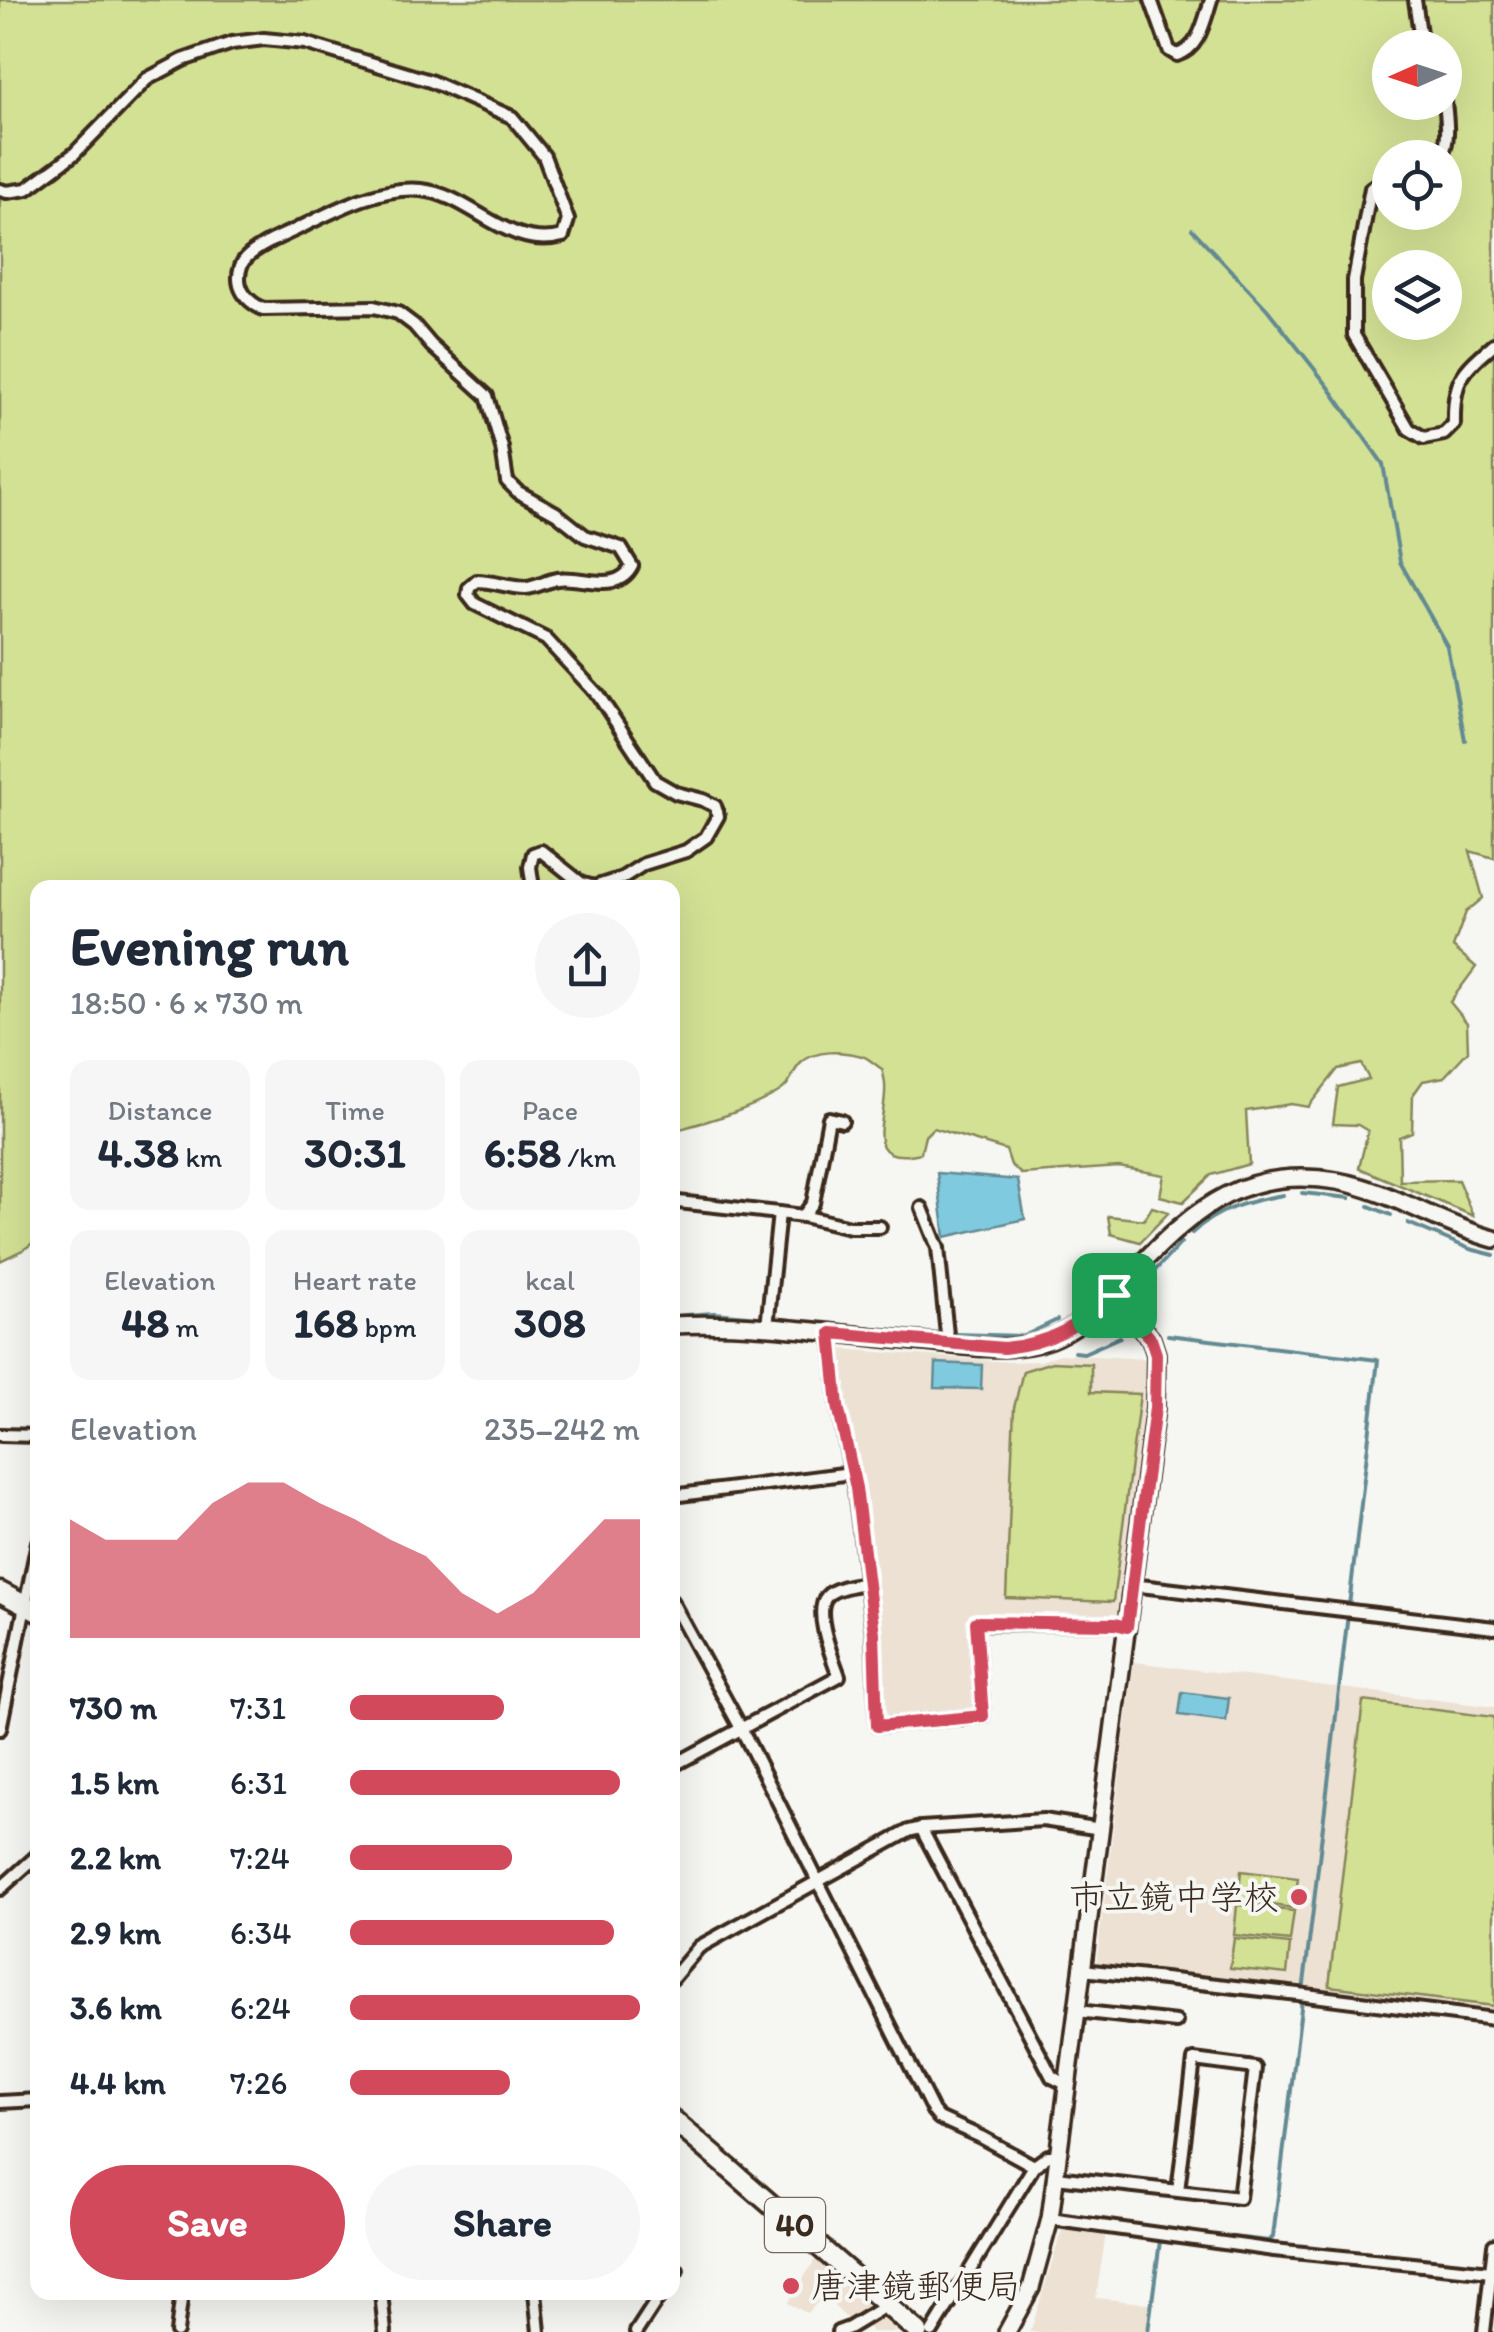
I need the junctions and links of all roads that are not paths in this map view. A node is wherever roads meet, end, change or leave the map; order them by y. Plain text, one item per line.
1 (1151, 0) edge
2 (1211, 0) edge
3 (1415, 0) edge
4 (1420, 30) edge
5 (1372, 187) edge
6 (0, 190) edge
7 (1494, 344) edge
8 (532, 880) edge
9 (577, 880) edge
10 (616, 880) edge
11 (842, 1121) dead end
12 (680, 1202) edge
13 (922, 1208) dead end
14 (779, 1213) junction
15 (804, 1216) junction
16 (880, 1227) dead end
17 (1494, 1239) edge
18 (1114, 1295) junction
19 (680, 1325) edge
20 (767, 1327) junction
21 (831, 1333) junction
22 (948, 1344) junction
23 (0, 1435) edge
24 (30, 1436) edge
25 (852, 1474) junction
26 (680, 1495) edge
27 (866, 1583) junction
28 (1132, 1585) junction
29 (0, 1592) edge
30 (30, 1607) edge
31 (30, 1612) edge
32 (680, 1617) edge
33 (1127, 1627) junction
34 (1494, 1628) edge
35 (0, 1729) edge
36 (742, 1730) junction
37 (680, 1762) edge
38 (921, 1828) junction
39 (1101, 1829) junction
40 (30, 1862) edge
41 (818, 1881) junction
42 (0, 1889) edge
43 (680, 1970) edge
44 (1082, 1970) junction
45 (1078, 2010) junction
46 (1494, 2018) edge
47 (1176, 2022) dead end
48 (1068, 2085) junction
49 (30, 2100) edge
50 (0, 2102) edge
51 (680, 2126) edge
52 (1059, 2156) junction
53 (1034, 2166) junction
54 (1056, 2177) junction
55 (1178, 2190) junction
56 (1050, 2219) junction
57 (1494, 2245) edge
58 (1491, 2272) junction
59 (181, 2300) edge
60 (382, 2300) edge
61 (536, 2300) edge
62 (657, 2300) edge
63 (886, 2305) junction
64 (177, 2332) edge
65 (385, 2332) edge
66 (539, 2332) edge
67 (636, 2332) edge
68 (838, 2332) edge
69 (918, 2332) edge
70 (932, 2332) edge
71 (1007, 2332) edge
72 (1484, 2332) edge

1 - 2 street
3 - 4 street
5 - 7 street
6 - 10 street
8 - 9 street
11 - 15 street
12 - 14 street
13 - 22 street
14 - 15 street
14 - 20 street
15 - 16 street
17 - 18 street
18 - 22 street
18 - 28 street
19 - 20 street
20 - 21 street
21 - 22 street
21 - 25 street
23 - 24 street
25 - 26 street
25 - 27 street
27 - 33 street
27 - 36 street
28 - 33 street
28 - 34 street
29 - 30 main road
31 - 35 street
32 - 36 street
33 - 39 street
36 - 37 street
36 - 41 street
38 - 39 street
38 - 41 street
38 - 48 street
39 - 44 street
40 - 42 street
41 - 43 street
41 - 53 street
44 - 45 street
44 - 46 street
45 - 47 street
45 - 48 street
48 - 52 street
49 - 50 street
51 - 63 main road, 40
52 - 53 street
52 - 54 street
53 - 70 street
54 - 55 street
54 - 56 street
55 - 55 street
56 - 58 street
56 - 71 street
57 - 58 street
58 - 72 street
59 - 64 street
60 - 65 street
61 - 66 street
62 - 67 street
63 - 68 street
63 - 69 main road, 40

